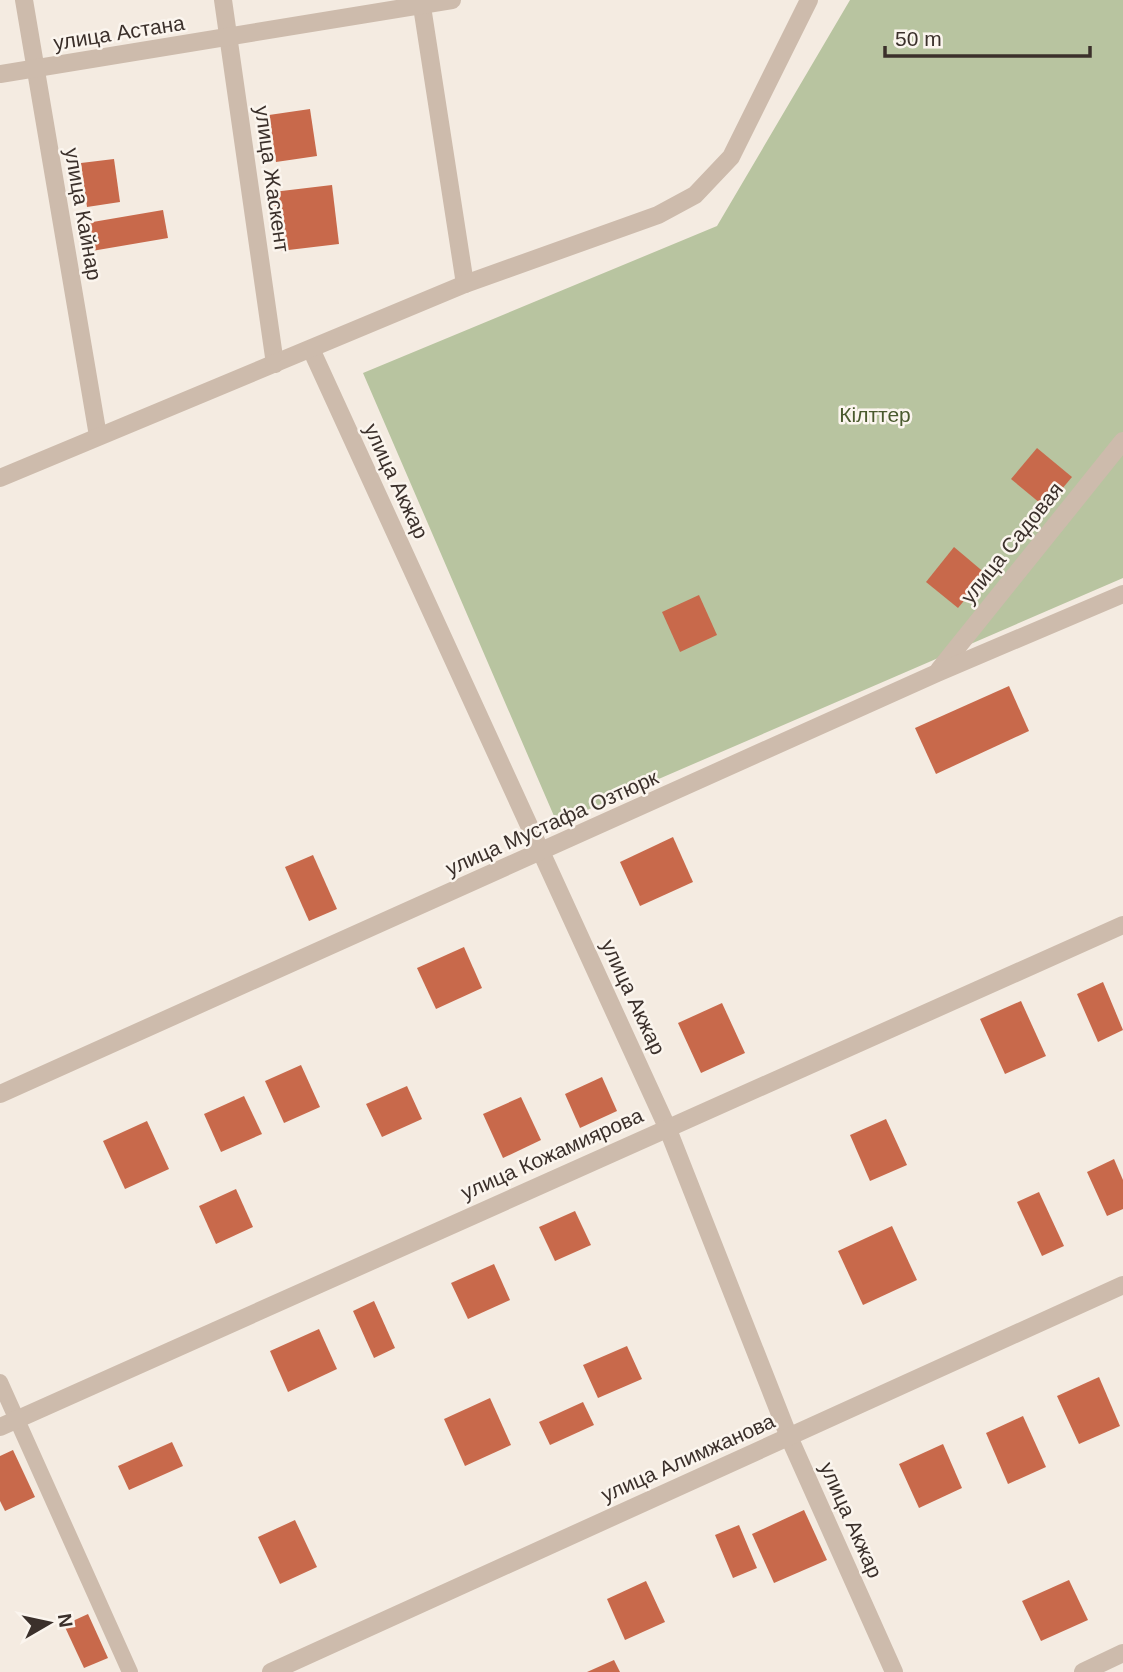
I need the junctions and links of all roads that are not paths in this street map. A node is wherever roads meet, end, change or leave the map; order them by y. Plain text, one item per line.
1 (24, 0) edge
2 (223, 0) edge
3 (452, 0) edge
4 (809, 0) edge
5 (422, 2) edge
6 (230, 38) junction
7 (35, 69) junction
8 (0, 74) edge
9 (465, 284) junction
10 (311, 349) junction
11 (275, 364) junction
12 (98, 436) junction
13 (1123, 441) edge
14 (0, 478) edge
15 (1123, 594) edge
16 (937, 673) junction
17 (542, 853) junction
18 (1123, 925) edge
19 (0, 1094) edge
20 (667, 1127) junction
21 (1123, 1285) edge
22 (0, 1382) edge
23 (17, 1419) junction
24 (0, 1427) edge
25 (789, 1437) junction
26 (1123, 1653) edge
27 (130, 1672) edge
28 (271, 1672) edge
29 (894, 1672) edge
30 (1083, 1672) edge

1 - 7 street, улица Кайнар
2 - 6 street, улица Жаскент
3 - 5 street, улица Астана
4 - 9 street
5 - 6 street, улица Астана
5 - 9 street
6 - 7 street, улица Астана
6 - 11 street, улица Жаскент
7 - 8 street, улица Астана
7 - 12 street, улица Кайнар
9 - 10 street
10 - 11 street
10 - 17 street, улица Акжар
11 - 12 street
12 - 14 street
13 - 16 street, улица Садовая
15 - 16 street, улица Мустафа Озтюрк
16 - 17 street, улица Мустафа Озтюрк
17 - 19 street, улица Мустафа Озтюрк
17 - 20 street, улица Акжар
18 - 20 street, улица Кожамиярова
20 - 23 street, улица Кожамиярова
20 - 25 street, улица Акжар
21 - 25 street, улица Алимжанова
22 - 23 lane
23 - 24 street, улица Кожамиярова
23 - 27 lane
25 - 28 street, улица Алимжанова
25 - 29 street, улица Акжар
26 - 30 street

